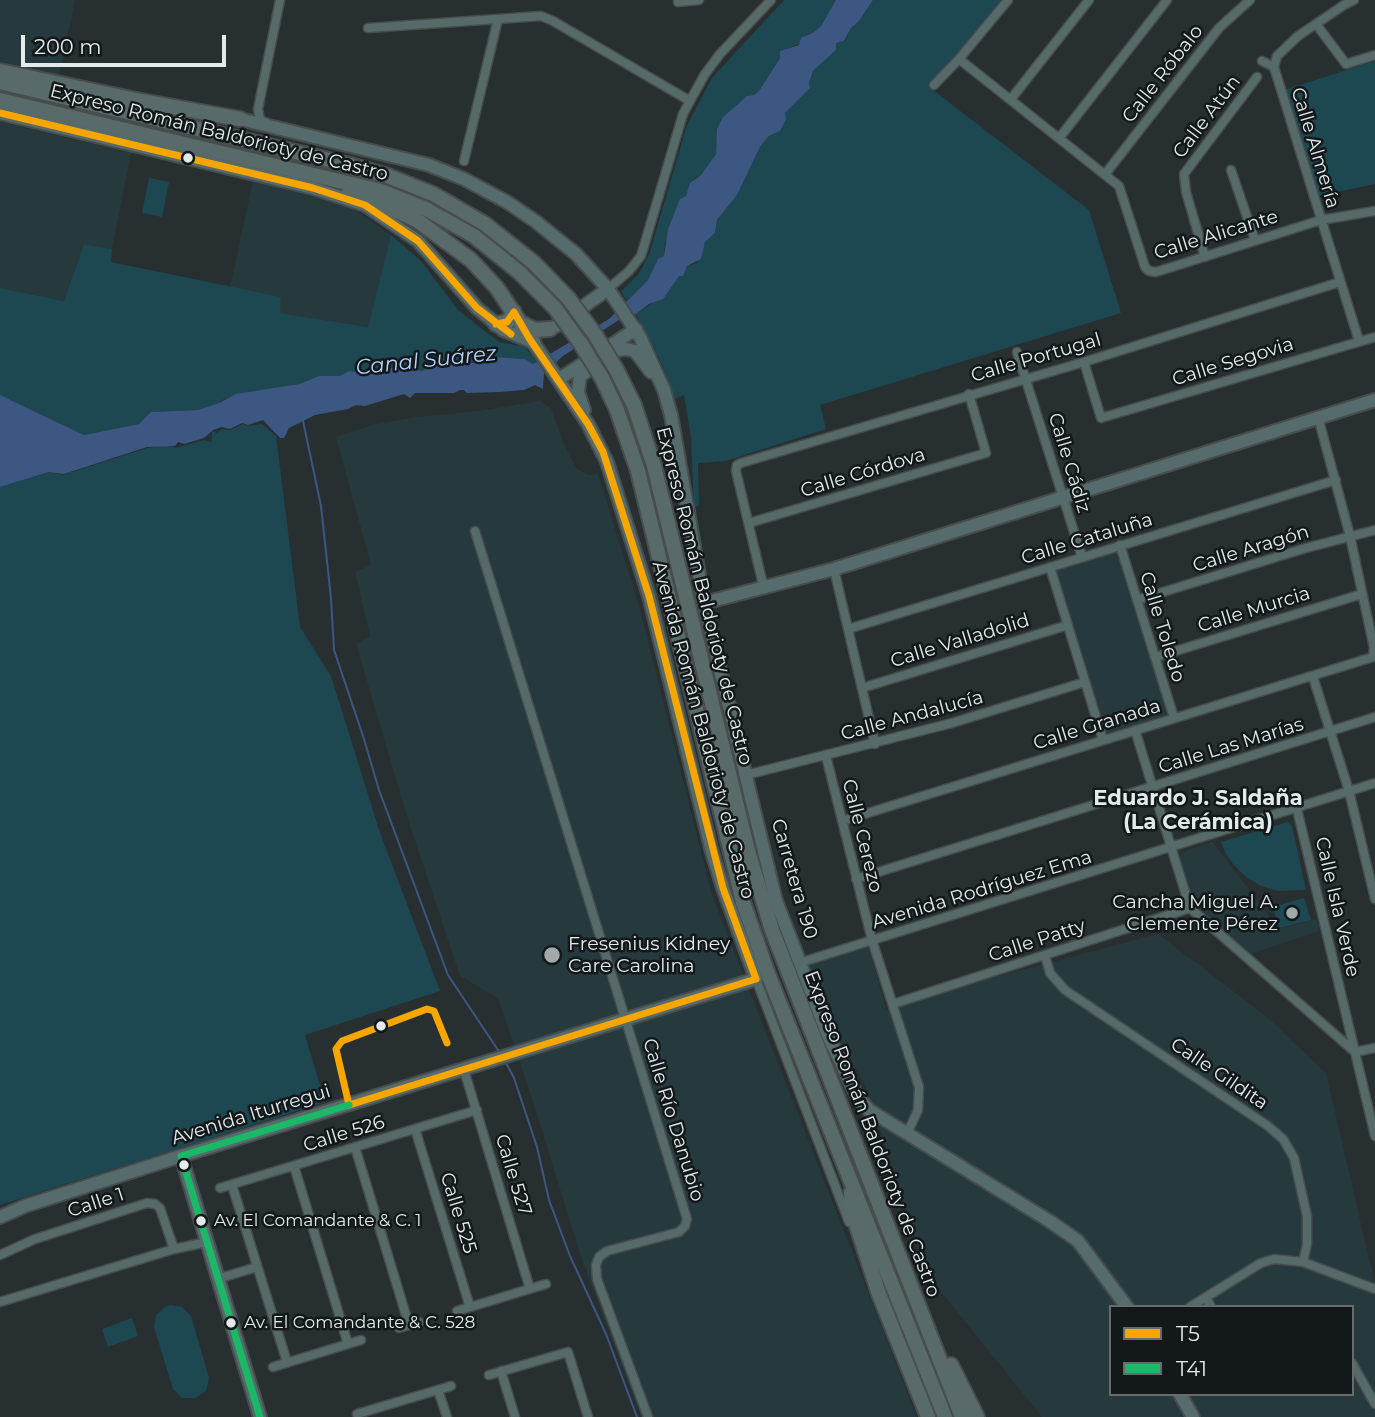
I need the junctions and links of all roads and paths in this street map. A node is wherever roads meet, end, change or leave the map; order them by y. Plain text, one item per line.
1 (279, 0) edge
2 (699, 0) edge
3 (1008, 0) edge
4 (1089, 0) edge
5 (1167, 0) edge
6 (1250, 0) edge
7 (1354, 0) edge
8 (678, 2) edge
9 (766, 2) edge
10 (1342, 2) edge
11 (498, 19) junction
12 (1317, 24) junction
13 (368, 28) dead end
14 (609, 54) junction
15 (1375, 55) edge
16 (959, 59) junction
17 (1262, 61) dead end
18 (605, 63) dead end
19 (1274, 67) junction
20 (0, 71) edge
21 (1257, 77) dead end
22 (0, 82) edge
23 (934, 85) dead end
24 (1011, 99) junction
25 (0, 100) edge
26 (690, 101) junction
27 (258, 109) junction
28 (0, 113) edge
29 (240, 120) junction
30 (316, 137) junction
31 (1059, 137) junction
32 (464, 161) dead end
33 (299, 170) junction
34 (1231, 170) dead end
35 (1105, 173) junction
36 (1375, 211) edge
37 (1321, 220) junction
38 (1255, 240) junction
39 (1205, 257) junction
40 (1339, 282) junction
41 (608, 289) junction
42 (518, 318) junction
43 (496, 324) junction
44 (635, 327) junction
45 (550, 329) junction
46 (1375, 337) edge
47 (1359, 341) junction
48 (536, 347) junction
49 (1017, 352) dead end
50 (1084, 362) junction
51 (1026, 379) junction
52 (560, 382) junction
53 (664, 390) junction
54 (969, 394) junction
55 (1375, 400) edge
56 (1318, 417) junction
57 (589, 424) junction
58 (1336, 480) junction
59 (1063, 496) junction
60 (749, 523) junction
61 (1375, 530) edge
62 (475, 531) dead end
63 (1350, 536) junction
64 (1120, 545) junction
65 (1082, 557) junction
66 (1050, 567) junction
67 (834, 569) junction
68 (764, 589) junction
69 (1362, 594) junction
70 (1137, 600) junction
71 (704, 603) junction
72 (1068, 625) junction
73 (848, 629) junction
74 (1156, 657) junction
75 (1313, 677) junction
76 (1085, 682) junction
77 (862, 688) junction
78 (1375, 717) edge
79 (1174, 718) junction
80 (1135, 730) junction
81 (1330, 733) junction
82 (1103, 740) junction
83 (875, 744) junction
84 (826, 756) junction
85 (746, 775) junction
86 (1375, 783) edge
87 (1153, 787) junction
88 (1349, 791) junction
89 (1297, 809) junction
90 (842, 821) junction
91 (1172, 848) junction
92 (856, 879) junction
93 (1375, 899) edge
94 (1190, 908) junction
95 (872, 940) junction
96 (1045, 956) junction
97 (799, 963) junction
98 (756, 979) junction
99 (893, 1003) junction
100 (626, 1020) junction
101 (1375, 1048) edge
102 (1355, 1052) junction
103 (464, 1070) junction
104 (477, 1110) junction
105 (415, 1129) junction
106 (907, 1134) junction
107 (1375, 1136) edge
108 (355, 1147) junction
109 (181, 1156) junction
110 (294, 1166) junction
111 (850, 1178) junction
112 (232, 1185) junction
113 (220, 1188) dead end
114 (0, 1217) edge
115 (207, 1242) junction
116 (174, 1249) junction
117 (0, 1255) edge
118 (1303, 1262) junction
119 (257, 1267) junction
120 (217, 1279) junction
121 (546, 1284) dead end
122 (530, 1289) junction
123 (1375, 1289) edge
124 (879, 1294) junction
125 (1206, 1297) junction
126 (0, 1302) edge
127 (1126, 1305) edge
128 (1193, 1305) edge
129 (1210, 1305) edge
130 (470, 1307) junction
131 (457, 1311) dead end
132 (419, 1322) dead end
133 (925, 1322) junction
134 (409, 1325) junction
135 (399, 1328) dead end
136 (361, 1340) dead end
137 (348, 1344) junction
138 (287, 1362) junction
139 (273, 1367) dead end
140 (1354, 1367) edge
141 (501, 1371) junction
142 (489, 1375) dead end
143 (451, 1386) dead end
144 (438, 1390) junction
145 (1181, 1396) edge
146 (1375, 1404) edge
147 (373, 1413) edge
148 (357, 1414) dead end
149 (260, 1417) edge
150 (447, 1417) edge
151 (515, 1417) edge
152 (588, 1417) edge
153 (648, 1417) edge
154 (928, 1417) edge
155 (944, 1417) edge
156 (962, 1417) edge
157 (977, 1417) edge
158 (1193, 1417) edge

1 - 27 street
2 - 8 street
3 - 16 street
4 - 24 street
5 - 31 street
6 - 35 street, Calle Róbalo
7 - 10 street, Calle Almería
9 - 26 street
10 - 12 street, Calle Almería
11 - 13 street
11 - 14 street
11 - 32 street
12 - 15 street
12 - 19 street, Calle Almería
14 - 18 street
14 - 26 street
16 - 23 street
16 - 24 street, Calle Alicante
17 - 19 street
19 - 37 street, Calle Almería
20 - 29 highway
21 - 39 street, Calle Atún
22 - 133 highway, Expreso Román Baldorioty de Castro, bridge
24 - 31 street, Calle Alicante
25 - 33 highway, Expreso Román Baldorioty de Castro
26 - 41 street
27 - 29 street
27 - 30 street
28 - 43 street
29 - 30 street, Carretera 190
30 - 41 street, Carretera 190
31 - 35 street, Calle Alicante
33 - 42 highway
33 - 111 highway, Expreso Román Baldorioty de Castro, bridge
34 - 38 street
35 - 39 street, Calle Alicante
36 - 37 street, Calle Alicante
37 - 38 street, Calle Alicante
37 - 40 street, Calle Almería
38 - 39 street, Calle Alicante
40 - 47 street, Calle Almería
40 - 50 street, Calle Portugal
41 - 44 street, Carretera 190
41 - 45 street
42 - 43 highway
42 - 45 highway
42 - 48 highway
43 - 48 street
44 - 52 street
44 - 53 street, Carretera 190
45 - 48 street
46 - 47 street, Calle Segovia
47 - 50 street, Calle Segovia
48 - 52 street, Avenida Román Baldorioty de Castro
49 - 51 street, Calle Cádiz
50 - 51 street, Calle Portugal
51 - 54 street, Calle Portugal
51 - 59 street, Calle Cádiz
52 - 57 street, Avenida Román Baldorioty de Castro
53 - 57 street
53 - 71 street, Carretera 190
54 - 60 street, Calle Portugal
54 - 60 street, Calle Córdova
55 - 56 street
56 - 58 street
56 - 59 street
57 - 98 street, Avenida Román Baldorioty de Castro
58 - 63 street
58 - 64 street, Calle Cataluña
59 - 65 street, Calle Cádiz
59 - 67 street
60 - 68 street
61 - 63 street, Calle Aragón
62 - 100 street, Calle Río Danubio
63 - 69 street
63 - 70 street, Calle Aragón
64 - 65 street, Calle Cataluña
64 - 70 street, Calle Toledo
65 - 66 street, Calle Cataluña
66 - 72 street
66 - 73 street, Calle Cataluña
67 - 68 street
67 - 73 street
68 - 71 street
69 - 74 street, Calle Murcia
69 - 75 street, Calle Granada
70 - 74 street, Calle Toledo
71 - 85 street, Carretera 190
72 - 76 street
72 - 77 street, Calle Valladolid
73 - 77 street
74 - 79 street, Calle Toledo
75 - 79 street, Calle Granada
75 - 81 street
76 - 82 street
76 - 83 street, Calle Andalucía
77 - 83 street
78 - 81 street, Calle Las Marías
79 - 80 street, Calle Granada
80 - 82 street, Calle Granada
80 - 87 street
81 - 87 street, Calle Las Marías
81 - 88 street
82 - 90 street, Calle Granada
83 - 84 street, Calle Andalucía
84 - 85 street, Calle Andalucía
84 - 90 street, Calle Cerezo
85 - 97 street, Carretera 190
86 - 88 street, Avenida Rodríguez Ema
87 - 91 street
87 - 92 street, Calle Las Marías
88 - 89 street, Avenida Rodríguez Ema
88 - 93 street
89 - 91 street, Avenida Rodríguez Ema
89 - 102 street, Calle Isla Verde
90 - 92 street, Calle Cerezo
91 - 94 street
91 - 95 street, Avenida Rodríguez Ema
92 - 95 street, Calle Cerezo
94 - 96 street, Calle Patty
94 - 102 street
95 - 97 street, Avenida Rodríguez Ema
95 - 99 street, Calle Cerezo
96 - 99 street, Calle Patty
96 - 118 street, Calle Gildita
97 - 106 street, Carretera 190
98 - 100 street, Avenida Iturregui
98 - 124 street, Avenida Román Baldorioty de Castro
99 - 106 street, Calle Cerezo
100 - 103 street, Avenida Iturregui
100 - 153 street, Calle Río Danubio
101 - 102 street
102 - 107 street, Calle Isla Verde
103 - 104 street, Calle 527
103 - 109 street, Avenida Iturregui
104 - 105 street, Calle 526
104 - 122 street, Calle 527
105 - 108 street, Calle 526
105 - 130 street, Calle 525
106 - 127 street, Carretera 190
108 - 110 street, Calle 526
108 - 134 street
109 - 114 street, Avenida Iturregui
109 - 115 street
110 - 112 street, Calle 526
110 - 137 street
111 - 124 highway
111 - 155 highway, Expreso Román Baldorioty de Castro
112 - 113 street, Calle 526
112 - 119 street
115 - 116 street
115 - 120 street
116 - 117 street, Calle 1
116 - 126 street
118 - 123 street
118 - 125 street
119 - 120 street
119 - 138 street
120 - 149 street
121 - 122 street
122 - 130 street
124 - 154 highway
125 - 128 street
125 - 129 street
130 - 131 street
132 - 134 street
133 - 156 highway, Expreso Román Baldorioty de Castro
133 - 157 highway
134 - 135 street
136 - 137 street
137 - 138 street
138 - 139 street
140 - 146 street
141 - 142 street
141 - 151 street
141 - 152 street
143 - 144 street
144 - 147 street
144 - 150 street
145 - 158 street
147 - 148 street

